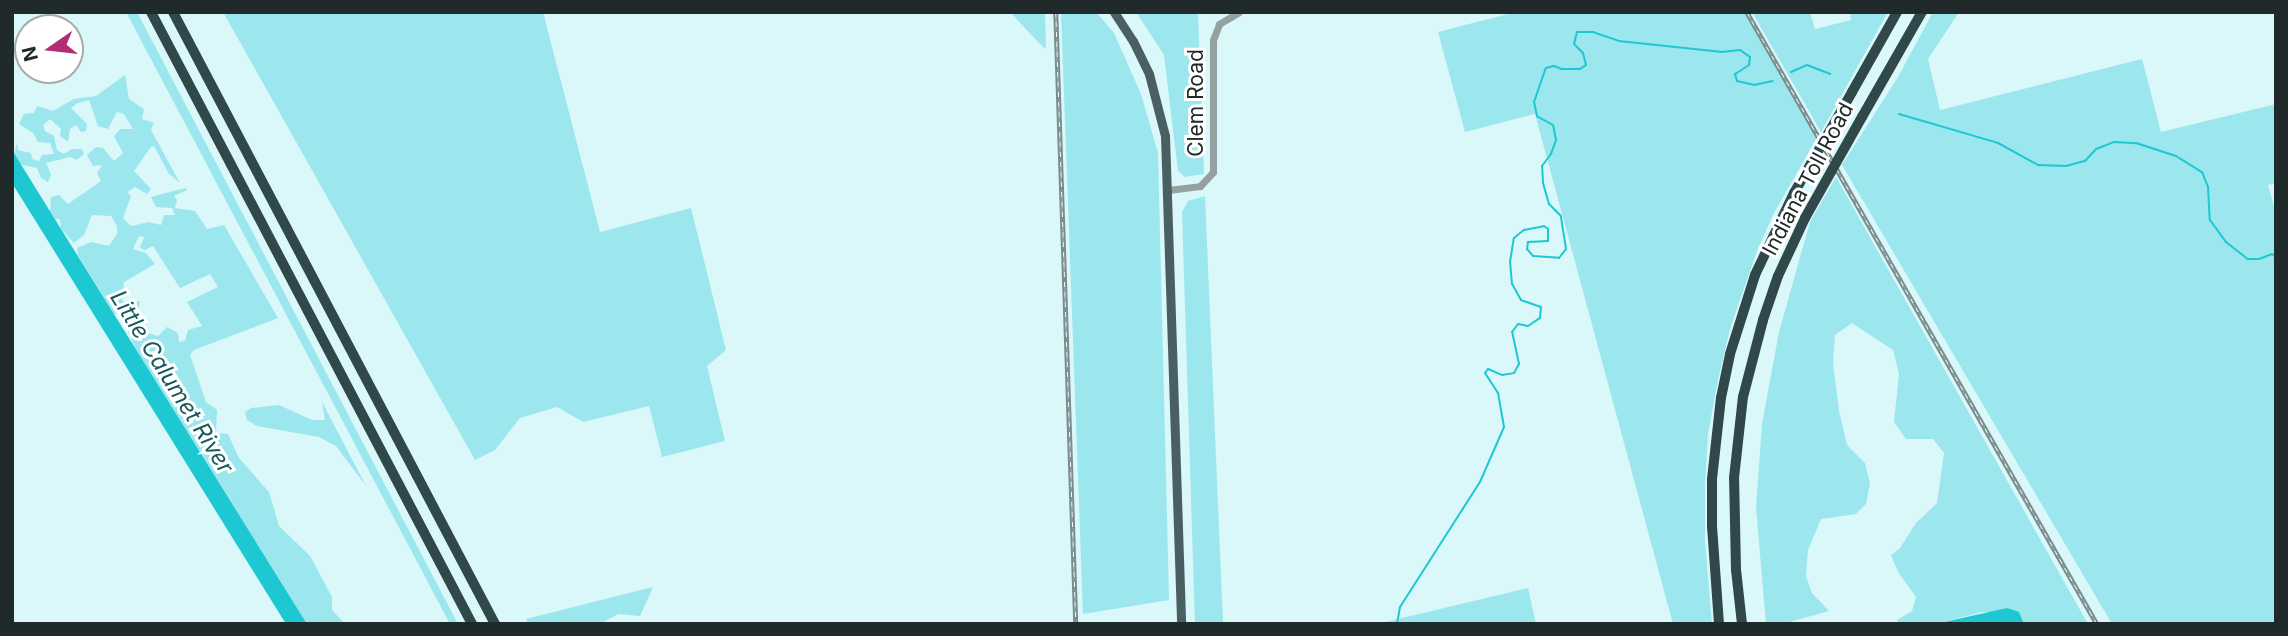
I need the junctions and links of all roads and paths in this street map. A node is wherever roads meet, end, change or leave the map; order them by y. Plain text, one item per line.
1 (150, 12) edge
2 (173, 12) edge
3 (1114, 12) edge
4 (1239, 12) edge
5 (1897, 12) edge
6 (1922, 12) edge
7 (1168, 190) junction
8 (472, 624) edge
9 (495, 624) edge
10 (1181, 624) edge
11 (1719, 624) edge
12 (1742, 624) edge

1 - 8 highway
2 - 9 highway
3 - 7 main road
4 - 7 street, Clem Road
5 - 11 highway, Indiana Toll Road, bridge
6 - 12 highway, Indiana Toll Road, bridge
7 - 10 main road

